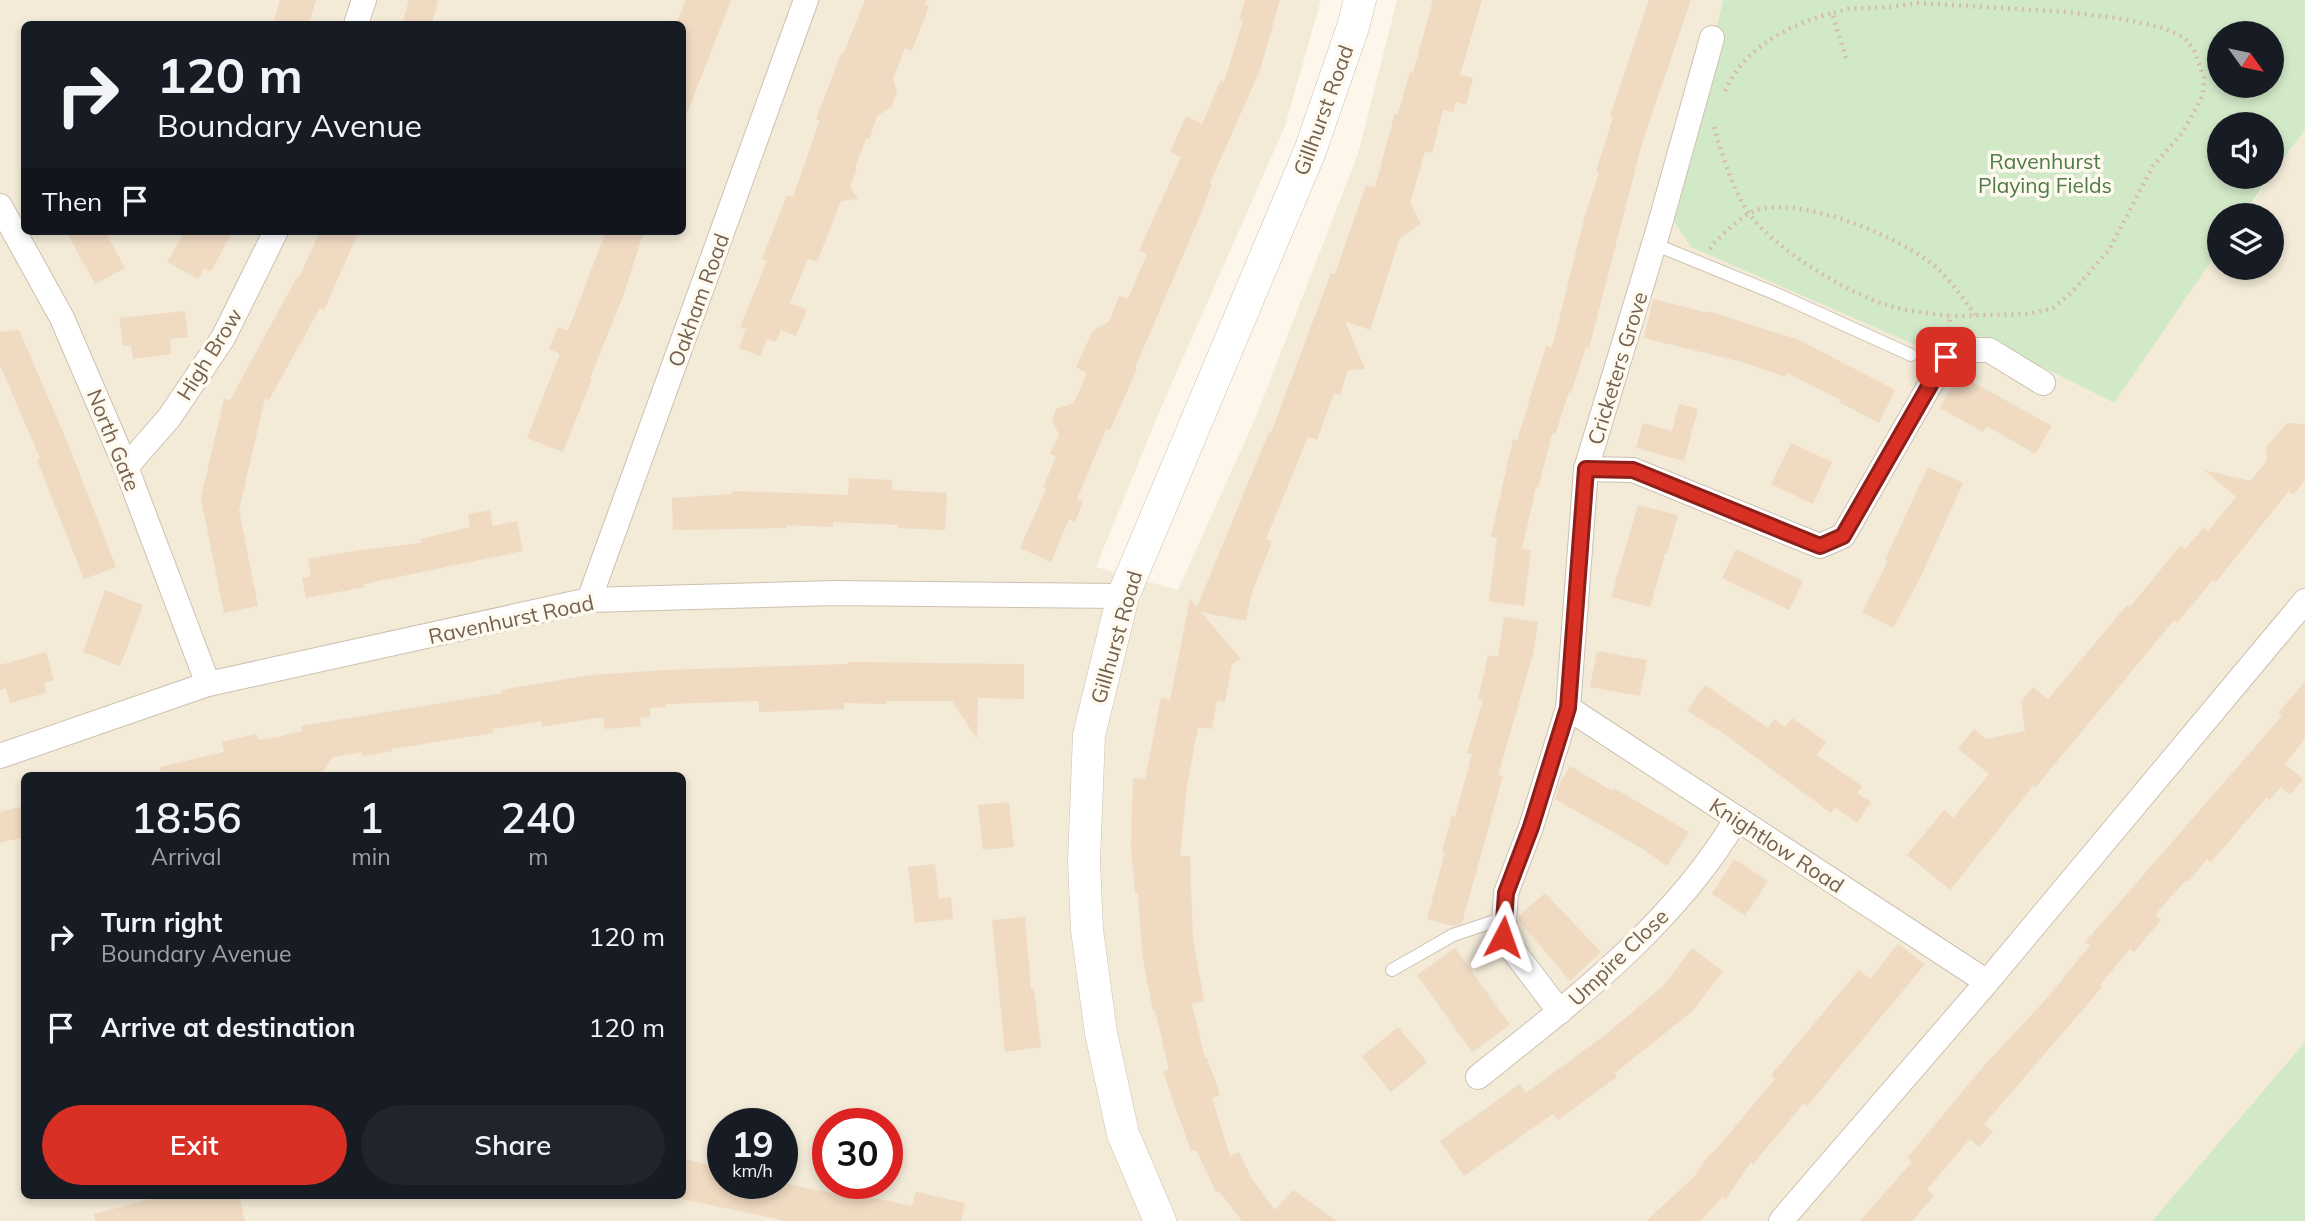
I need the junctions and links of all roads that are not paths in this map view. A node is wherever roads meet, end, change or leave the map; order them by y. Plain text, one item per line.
1 (363, 0) edge
2 (806, 0) edge
3 (1360, 0) edge
4 (357, 21) edge
5 (1712, 38) dead end
6 (0, 206) edge
7 (274, 235) edge
8 (1654, 244) junction
9 (1911, 355) dead end
10 (2043, 383) dead end
11 (125, 467) junction
12 (1586, 469) junction
13 (1123, 596) junction
14 (589, 600) junction
15 (2305, 601) edge
16 (208, 684) junction
17 (1568, 708) junction
18 (0, 756) edge
19 (1737, 818) junction
20 (1504, 918) junction
21 (1392, 970) dead end
22 (1987, 982) junction
23 (1560, 1012) junction
24 (1478, 1077) dead end
25 (1160, 1221) edge
26 (1781, 1221) edge

1 - 4 street
2 - 14 street, Oakham Road
3 - 13 street, Gillhurst Road
5 - 8 street, Cricketers Grove
6 - 11 street, North Gate
7 - 11 street, High Brow
8 - 9 lane
8 - 12 street, Cricketers Grove
10 - 12 street
11 - 16 street, North Gate
12 - 17 street, Cricketers Grove
13 - 14 street, Ravenhurst Road
13 - 25 street, Gillhurst Road
14 - 16 street, Ravenhurst Road
15 - 22 street
16 - 18 street, Ravenhurst Road
17 - 19 street, Knightlow Road
17 - 20 street, Cricketers Grove
19 - 22 street, Knightlow Road
19 - 23 street, Umpire Close
20 - 21 lane
20 - 23 street, Cricketers Grove
22 - 26 street
23 - 24 street, Umpire Close

